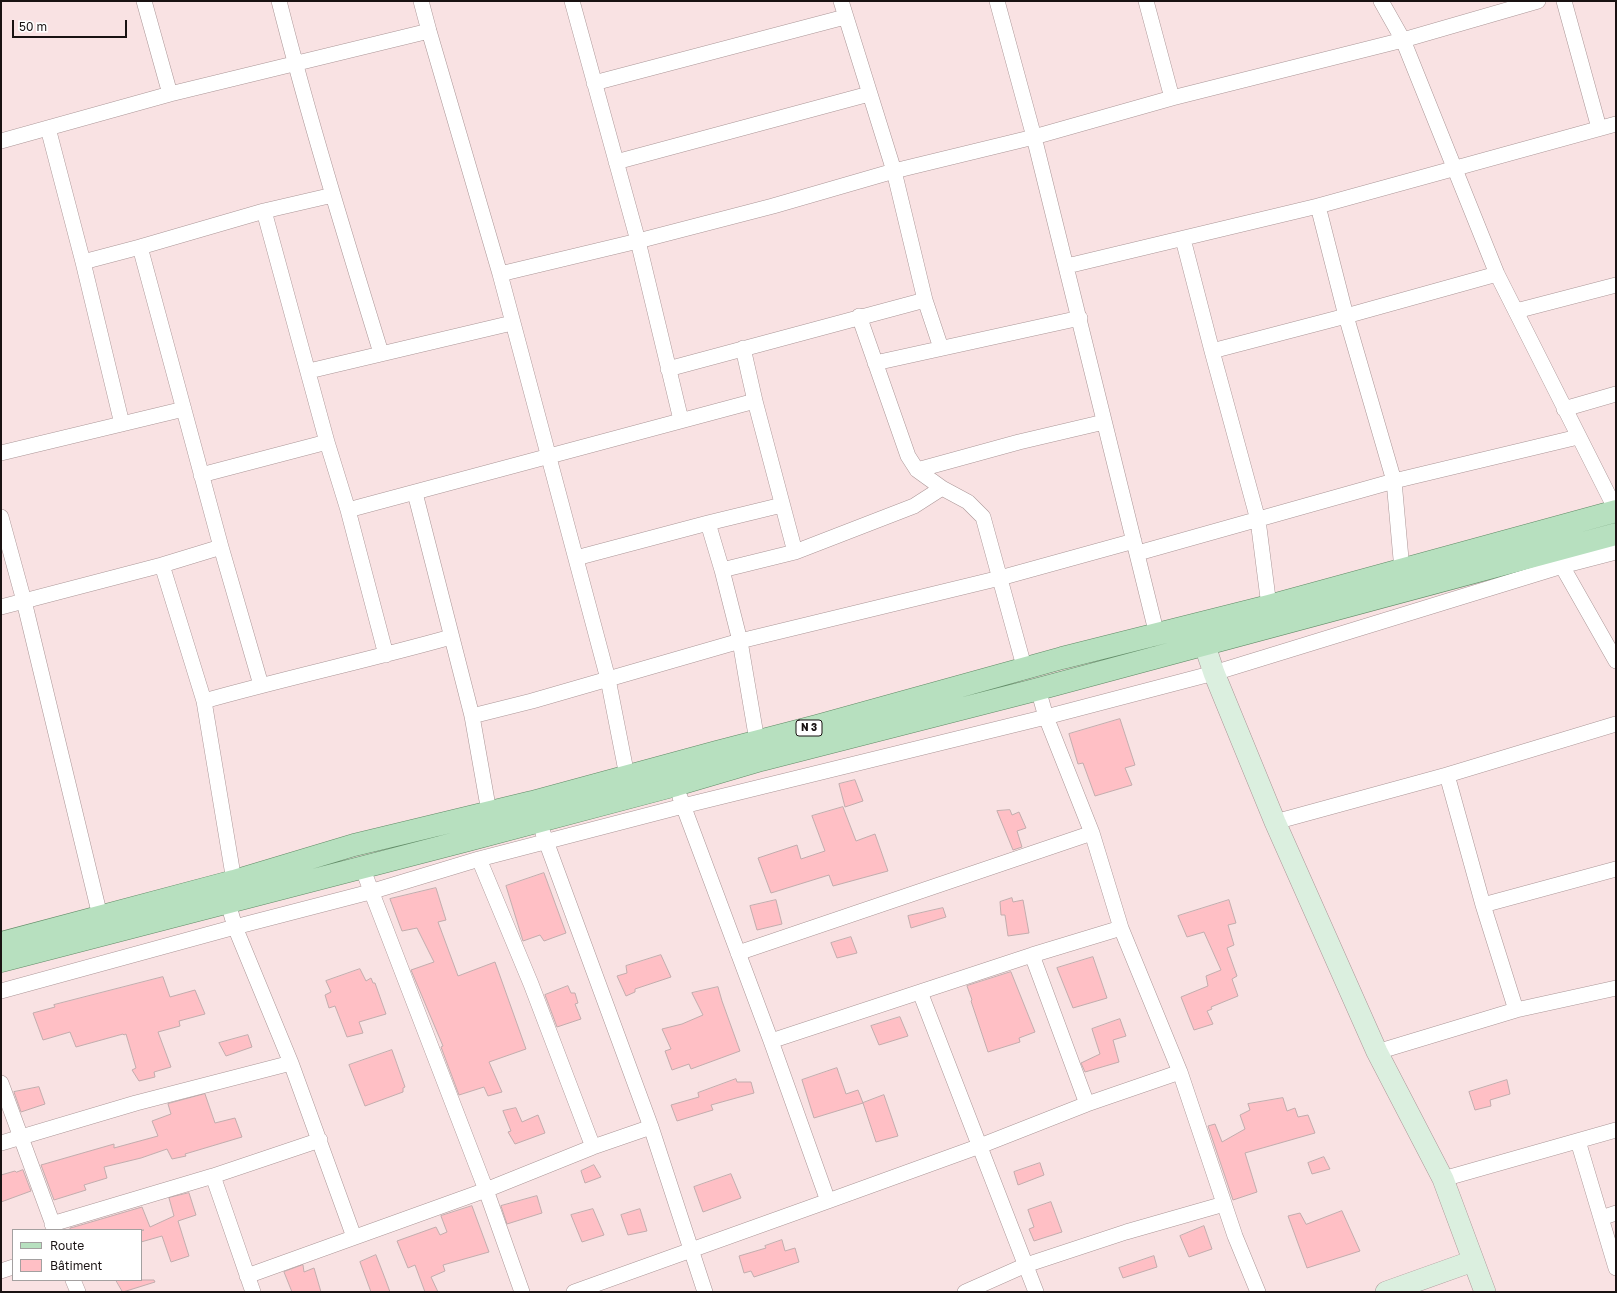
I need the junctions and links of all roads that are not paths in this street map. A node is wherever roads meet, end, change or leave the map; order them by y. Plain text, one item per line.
1 (144, 1) edge
2 (279, 1) edge
3 (422, 1) edge
4 (572, 1) edge
5 (841, 1) edge
6 (997, 1) edge
7 (1146, 1) edge
8 (1381, 1) edge
9 (1538, 1) edge
10 (1564, 1) edge
11 (845, 17) junction
12 (428, 32) junction
13 (1403, 40) junction
14 (295, 65) junction
15 (594, 83) junction
16 (170, 94) junction
17 (869, 94) junction
18 (1172, 98) junction
19 (1616, 124) edge
20 (48, 128) junction
21 (1599, 128) junction
22 (1034, 137) junction
23 (1, 141) edge
24 (616, 162) junction
25 (1454, 170) junction
26 (894, 171) junction
27 (332, 195) junction
28 (1318, 206) junction
29 (264, 211) junction
30 (1183, 239) junction
31 (638, 241) junction
32 (140, 247) junction
33 (83, 262) junction
34 (1067, 266) junction
35 (500, 274) junction
36 (1498, 274) junction
37 (1616, 286) edge
38 (925, 300) junction
39 (1516, 311) junction
40 (859, 316) junction
41 (1346, 316) junction
42 (1080, 318) junction
43 (512, 323) junction
44 (744, 348) junction
45 (941, 348) junction
46 (1212, 351) junction
47 (381, 353) junction
48 (875, 363) junction
49 (668, 369) junction
50 (309, 371) junction
51 (1616, 394) edge
52 (755, 401) junction
53 (184, 409) junction
54 (1564, 409) junction
55 (681, 420) junction
56 (1104, 422) junction
57 (122, 424) junction
58 (1578, 437) junction
59 (327, 442) junction
60 (1, 453) edge
61 (548, 456) junction
62 (917, 470) junction
63 (201, 475) junction
64 (1394, 481) junction
65 (942, 488) junction
66 (415, 492) junction
67 (782, 505) junction
68 (348, 510) junction
69 (1616, 511) edge
70 (1, 517) edge
71 (1258, 520) junction
72 (708, 523) junction
73 (1616, 534) edge
74 (221, 547) junction
75 (1136, 547) junction
76 (795, 552) junction
77 (1616, 552) edge
78 (576, 558) junction
79 (162, 565) junction
80 (1562, 566) junction
81 (722, 570) junction
82 (1402, 570) junction
83 (1000, 578) junction
84 (24, 601) junction
85 (1269, 606) junction
86 (1, 607) edge
87 (1198, 624) junction
88 (1157, 635) junction
89 (451, 637) junction
90 (740, 641) junction
91 (1204, 645) junction
92 (386, 655) junction
93 (1616, 661) edge
94 (1025, 670) junction
95 (1214, 673) junction
96 (608, 679) junction
97 (261, 684) junction
98 (1038, 689) junction
99 (204, 701) junction
100 (472, 716) junction
101 (1046, 717) junction
102 (1616, 724) edge
103 (757, 741) junction
104 (1447, 775) junction
105 (627, 776) junction
106 (676, 785) junction
107 (683, 806) junction
108 (489, 812) junction
109 (539, 820) junction
110 (1275, 822) junction
111 (1092, 833) junction
112 (546, 842) junction
113 (479, 859) junction
114 (362, 867) junction
115 (1616, 869) edge
116 (234, 881) junction
117 (370, 892) junction
118 (228, 903) junction
119 (1483, 905) junction
120 (100, 916) junction
121 (235, 927) junction
122 (1121, 928) junction
123 (1, 943) edge
124 (738, 953) junction
125 (1032, 955) junction
126 (1, 961) edge
127 (1616, 988) edge
128 (1, 991) edge
129 (920, 992) junction
130 (1516, 1010) junction
131 (771, 1041) junction
132 (1377, 1052) junction
133 (291, 1064) junction
134 (1180, 1072) junction
135 (1, 1083) edge
136 (1087, 1104) junction
137 (651, 1127) junction
138 (1616, 1130) edge
139 (20, 1137) junction
140 (320, 1140) junction
141 (1578, 1141) junction
142 (1, 1143) edge
143 (980, 1146) junction
144 (593, 1147) junction
145 (213, 1176) junction
146 (1444, 1179) junction
147 (486, 1190) junction
148 (828, 1202) junction
149 (1224, 1204) junction
150 (1616, 1213) edge
151 (1601, 1218) junction
152 (53, 1227) edge
153 (354, 1237) junction
154 (691, 1251) junction
155 (1473, 1261) junction
156 (1026, 1265) junction
157 (12, 1267) edge
158 (1616, 1268) edge
159 (1, 1271) edge
160 (247, 1276) junction
161 (73, 1281) edge
162 (78, 1292) edge
163 (252, 1292) edge
164 (522, 1292) edge
165 (574, 1292) edge
166 (705, 1292) edge
167 (965, 1292) edge
168 (1036, 1292) edge
169 (1258, 1292) edge
170 (1386, 1292) edge
171 (1485, 1292) edge

1 - 16 street
2 - 14 street
3 - 12 street
4 - 15 street
5 - 11 street
6 - 22 street
7 - 18 street
8 - 13 street
9 - 13 street
10 - 21 street
11 - 15 street
11 - 17 street
12 - 14 street
12 - 35 street
13 - 18 street
13 - 25 street
14 - 16 street
14 - 27 street
15 - 24 street
16 - 20 street
17 - 24 street
17 - 26 street
18 - 22 street
19 - 21 street
20 - 23 street
20 - 33 street
21 - 25 street
22 - 26 street
22 - 34 street
24 - 31 street
25 - 28 street
25 - 36 street
26 - 31 street
26 - 38 street
27 - 29 street
27 - 47 street
28 - 30 street
28 - 41 street
29 - 32 street
29 - 50 street
30 - 34 street
30 - 46 street
31 - 35 street
31 - 49 street
32 - 33 street
32 - 53 street
33 - 57 street
34 - 42 street
35 - 43 street
36 - 39 street
36 - 41 street
37 - 39 street
38 - 40 street
38 - 45 street
39 - 54 street
40 - 44 street
40 - 48 street
41 - 46 street
41 - 64 street
42 - 45 street
42 - 56 street
43 - 47 street
43 - 61 street
44 - 49 street
44 - 52 street
45 - 48 street
46 - 71 street
47 - 50 street
48 - 62 street
49 - 55 street
50 - 59 street
51 - 54 street
52 - 55 street
52 - 67 street
53 - 57 street
53 - 63 street
54 - 58 street
55 - 61 street
56 - 62 street
56 - 75 street
57 - 60 street
58 - 64 street
58 - 69 street
59 - 63 street
59 - 68 street
61 - 66 street
61 - 78 street
62 - 65 street
63 - 74 street
64 - 71 street
64 - 82 street
65 - 76 street
65 - 83 street
66 - 68 street
66 - 89 street
67 - 72 street
67 - 76 street
68 - 92 street
69 - 82 main road, N 3
70 - 84 street
71 - 75 street
71 - 85 street
72 - 78 street
72 - 81 street
73 - 91 main road, N 3
74 - 79 street
74 - 97 street
75 - 83 street
75 - 88 street
76 - 81 street
77 - 80 street
78 - 96 street
79 - 84 street
79 - 99 street
80 - 93 street
80 - 95 street
81 - 90 street
82 - 85 main road, N 3
83 - 90 street
83 - 94 street
84 - 86 street
84 - 120 street
85 - 87 main road, N 3
87 - 88 main road, N 3
87 - 91 street
88 - 94 main road, N 3
89 - 92 street
89 - 100 street
90 - 96 street
90 - 103 street
91 - 95 street
91 - 98 main road, N 3
92 - 97 street
94 - 103 main road, N 3
95 - 101 street
95 - 110 street
96 - 100 street
96 - 105 street
97 - 99 street
98 - 101 street
98 - 106 main road, N 3
99 - 116 street
100 - 108 street
101 - 107 street
101 - 111 street
102 - 104 street
103 - 105 main road, N 3
104 - 110 street
104 - 119 street
105 - 108 main road, N 3
106 - 107 street
106 - 109 main road, N 3
107 - 112 street
107 - 124 street
108 - 116 main road, N 3
109 - 112 street
109 - 114 main road, N 3
110 - 132 street
111 - 122 street
111 - 124 street
112 - 113 street
112 - 137 street
113 - 117 street
113 - 144 street
114 - 117 street
114 - 118 main road, N 3
115 - 119 street
116 - 120 main road, N 3
117 - 121 street
117 - 147 street
118 - 121 street
118 - 126 main road, N 3
119 - 130 street
120 - 123 main road, N 3
121 - 128 street
121 - 133 street
122 - 125 street
122 - 134 street
124 - 131 street
125 - 129 street
125 - 136 street
127 - 130 street
129 - 131 street
129 - 143 street
130 - 132 street
131 - 148 street
132 - 146 street
133 - 139 street
133 - 140 street
134 - 136 street
134 - 149 street
135 - 139 street
136 - 143 street
137 - 144 street
137 - 154 street
138 - 141 street
139 - 142 street
139 - 152 street
140 - 145 street
140 - 153 street
141 - 146 street
141 - 151 street
143 - 148 street
143 - 156 street
144 - 147 street
145 - 152 street
145 - 160 street
146 - 155 street
147 - 153 street
147 - 164 street
148 - 154 street
149 - 156 street
149 - 169 street
150 - 151 street
151 - 158 street
153 - 160 street
154 - 165 street
154 - 166 street
155 - 170 street
155 - 171 street
156 - 167 street
156 - 168 street
157 - 159 street
160 - 163 street
161 - 162 street

